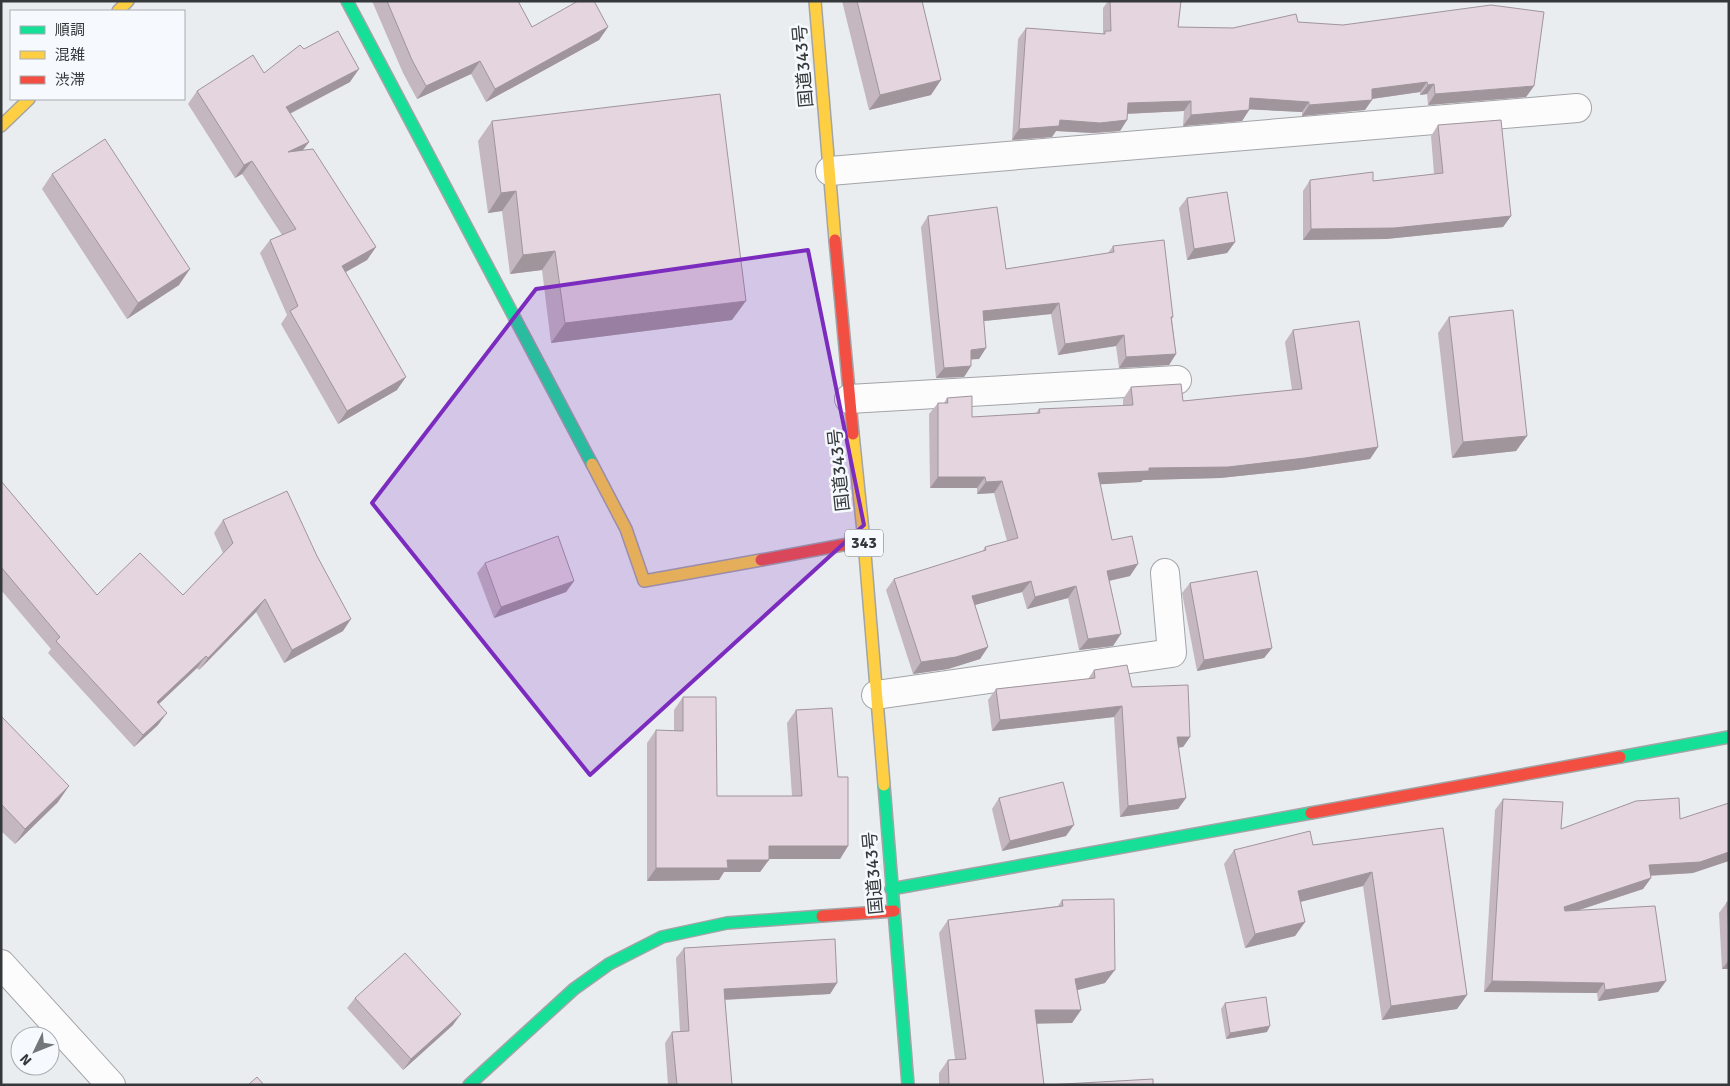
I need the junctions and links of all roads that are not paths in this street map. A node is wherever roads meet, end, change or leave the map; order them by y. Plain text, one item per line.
1 (128, 1) edge
2 (348, 1) edge
3 (815, 1) edge
4 (119, 10) edge
5 (28, 100) edge
6 (1578, 108) dead end
7 (1, 126) edge
8 (830, 170) junction
9 (1176, 380) dead end
10 (849, 399) junction
11 (864, 541) junction
12 (1165, 573) dead end
13 (876, 695) junction
14 (1729, 737) edge
15 (891, 889) junction
16 (894, 911) junction
17 (1, 964) edge
18 (111, 1085) edge
19 (469, 1085) edge
20 (908, 1085) edge

1 - 4 main road
2 - 11 main road
3 - 8 main road, 国道343号 / 343
5 - 7 main road
6 - 8 street
8 - 10 main road, 国道343号 / 343
9 - 10 street
10 - 11 main road, 国道343号 / 343
11 - 13 main road, 国道343号 / 343
12 - 13 street
13 - 15 main road, 国道343号 / 343
14 - 15 main road
15 - 16 main road, 国道343号 / 343
16 - 19 main road
16 - 20 main road, 国道343号 / 343
17 - 18 street

